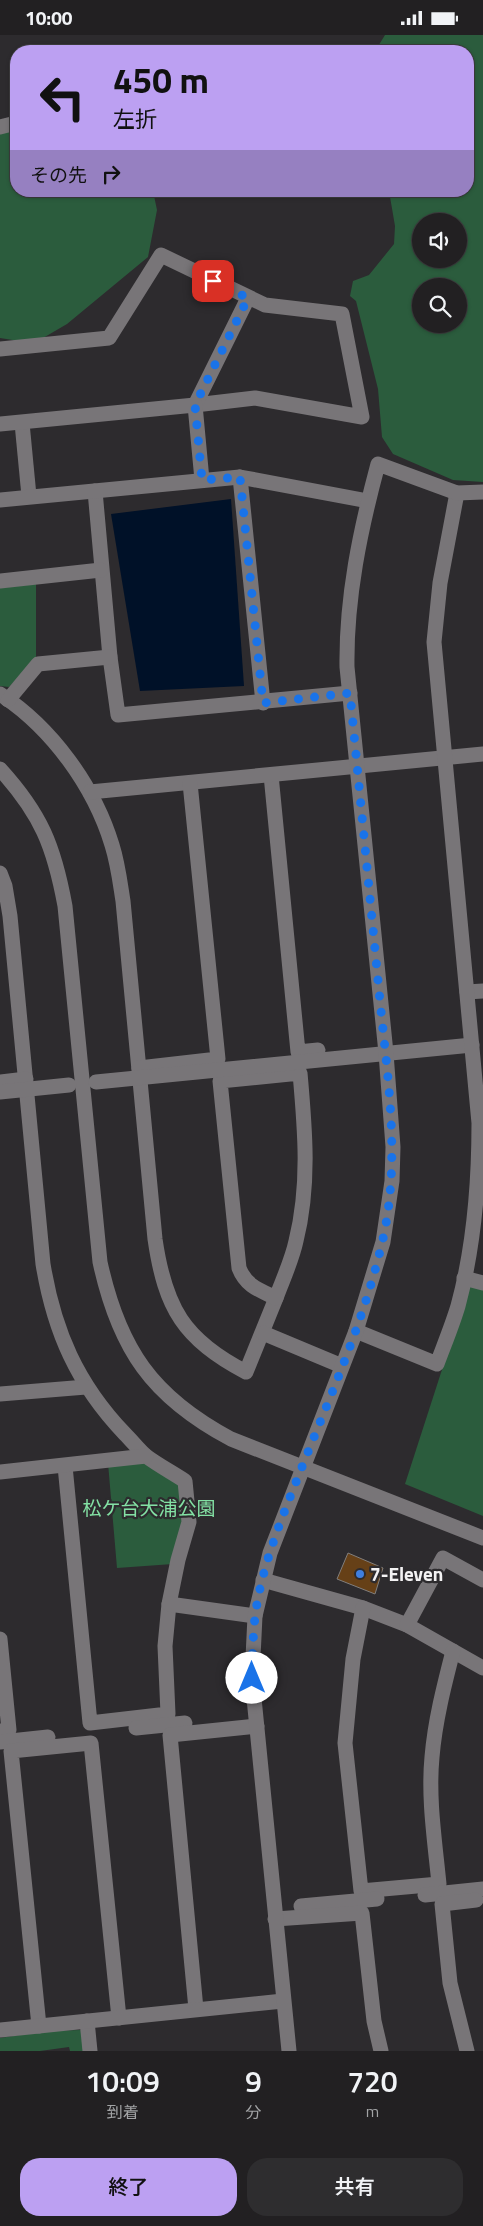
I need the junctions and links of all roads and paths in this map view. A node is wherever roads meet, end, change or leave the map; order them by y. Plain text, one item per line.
1 (248, 298) junction
2 (0, 349) edge
3 (195, 405) junction
4 (22, 423) junction
5 (0, 424) edge
6 (240, 477) junction
7 (202, 480) junction
8 (95, 491) junction
9 (483, 492) edge
10 (457, 493) junction
11 (30, 496) junction
12 (0, 500) edge
13 (368, 501) junction
14 (101, 570) junction
15 (0, 581) edge
16 (110, 657) junction
17 (350, 693) junction
18 (4, 697) edge
19 (263, 703) junction
20 (483, 754) edge
21 (443, 758) junction
22 (357, 766) junction
23 (0, 769) edge
24 (271, 775) junction
25 (190, 783) junction
26 (90, 792) junction
27 (0, 873) edge
28 (483, 991) edge
29 (467, 992) junction
30 (472, 1045) junction
31 (385, 1048) junction
32 (140, 1073) junction
33 (0, 1081) edge
34 (96, 1082) dead end
35 (26, 1084) junction
36 (69, 1085) dead end
37 (0, 1092) edge
38 (464, 1278) junction
39 (483, 1283) edge
40 (276, 1298) junction
41 (356, 1331) junction
42 (263, 1333) junction
43 (342, 1366) junction
44 (86, 1387) junction
45 (0, 1394) edge
46 (146, 1456) junction
47 (65, 1466) junction
48 (302, 1467) junction
49 (0, 1472) edge
50 (483, 1538) edge
51 (263, 1580) junction
52 (483, 1580) edge
53 (169, 1604) junction
54 (363, 1609) junction
55 (255, 1615) junction
56 (407, 1625) junction
57 (0, 1639) edge
58 (452, 1651) junction
59 (483, 1668) edge
60 (256, 1721) junction
61 (0, 1731) edge
62 (0, 1742) edge
63 (483, 1889) edge
64 (483, 1900) edge
65 (275, 1914) junction
66 (284, 2001) junction
67 (196, 2009) junction
68 (119, 2018) junction
69 (87, 2021) junction
70 (38, 2026) junction
71 (0, 2030) edge
72 (90, 2051) edge
73 (289, 2051) edge
74 (381, 2051) edge
75 (467, 2051) edge

1 - 2 street
1 - 3 street
1 - 3 street
3 - 4 street
3 - 7 street
4 - 5 street
4 - 11 street
6 - 7 street
6 - 13 street
6 - 19 street
7 - 8 street
8 - 11 street
8 - 14 street
9 - 10 street
10 - 13 street
10 - 21 street
11 - 12 street
13 - 17 street
14 - 15 street
14 - 16 street
16 - 18 street
16 - 19 street
17 - 19 street
17 - 22 street
18 - 26 street
20 - 21 street
21 - 22 street
21 - 29 street
22 - 24 street
22 - 31 street
23 - 48 street
24 - 25 street
24 - 31 street
25 - 26 street
25 - 32 street
26 - 32 street
27 - 35 street
28 - 29 street
29 - 30 street
30 - 31 street
30 - 38 street
31 - 32 street
31 - 41 street
32 - 34 street
32 - 42 street
33 - 35 street
35 - 36 street
35 - 37 street
35 - 44 street
38 - 39 street
38 - 41 street
40 - 40 street
40 - 42 street
41 - 43 street
42 - 43 street
43 - 48 street
44 - 45 street
44 - 46 street
46 - 47 street
46 - 53 street
47 - 49 street
47 - 53 street
48 - 50 street
48 - 51 street
51 - 54 street
51 - 55 street
52 - 56 street
53 - 55 street
54 - 56 street
54 - 58 street
55 - 60 street
56 - 58 street
57 - 61 street
58 - 59 street
60 - 62 street
60 - 65 street
60 - 67 street
63 - 65 street
64 - 75 street
65 - 66 street
65 - 74 street
66 - 67 street
66 - 73 street
67 - 68 street
68 - 69 street
68 - 70 street
69 - 70 street
69 - 72 street
70 - 71 street

